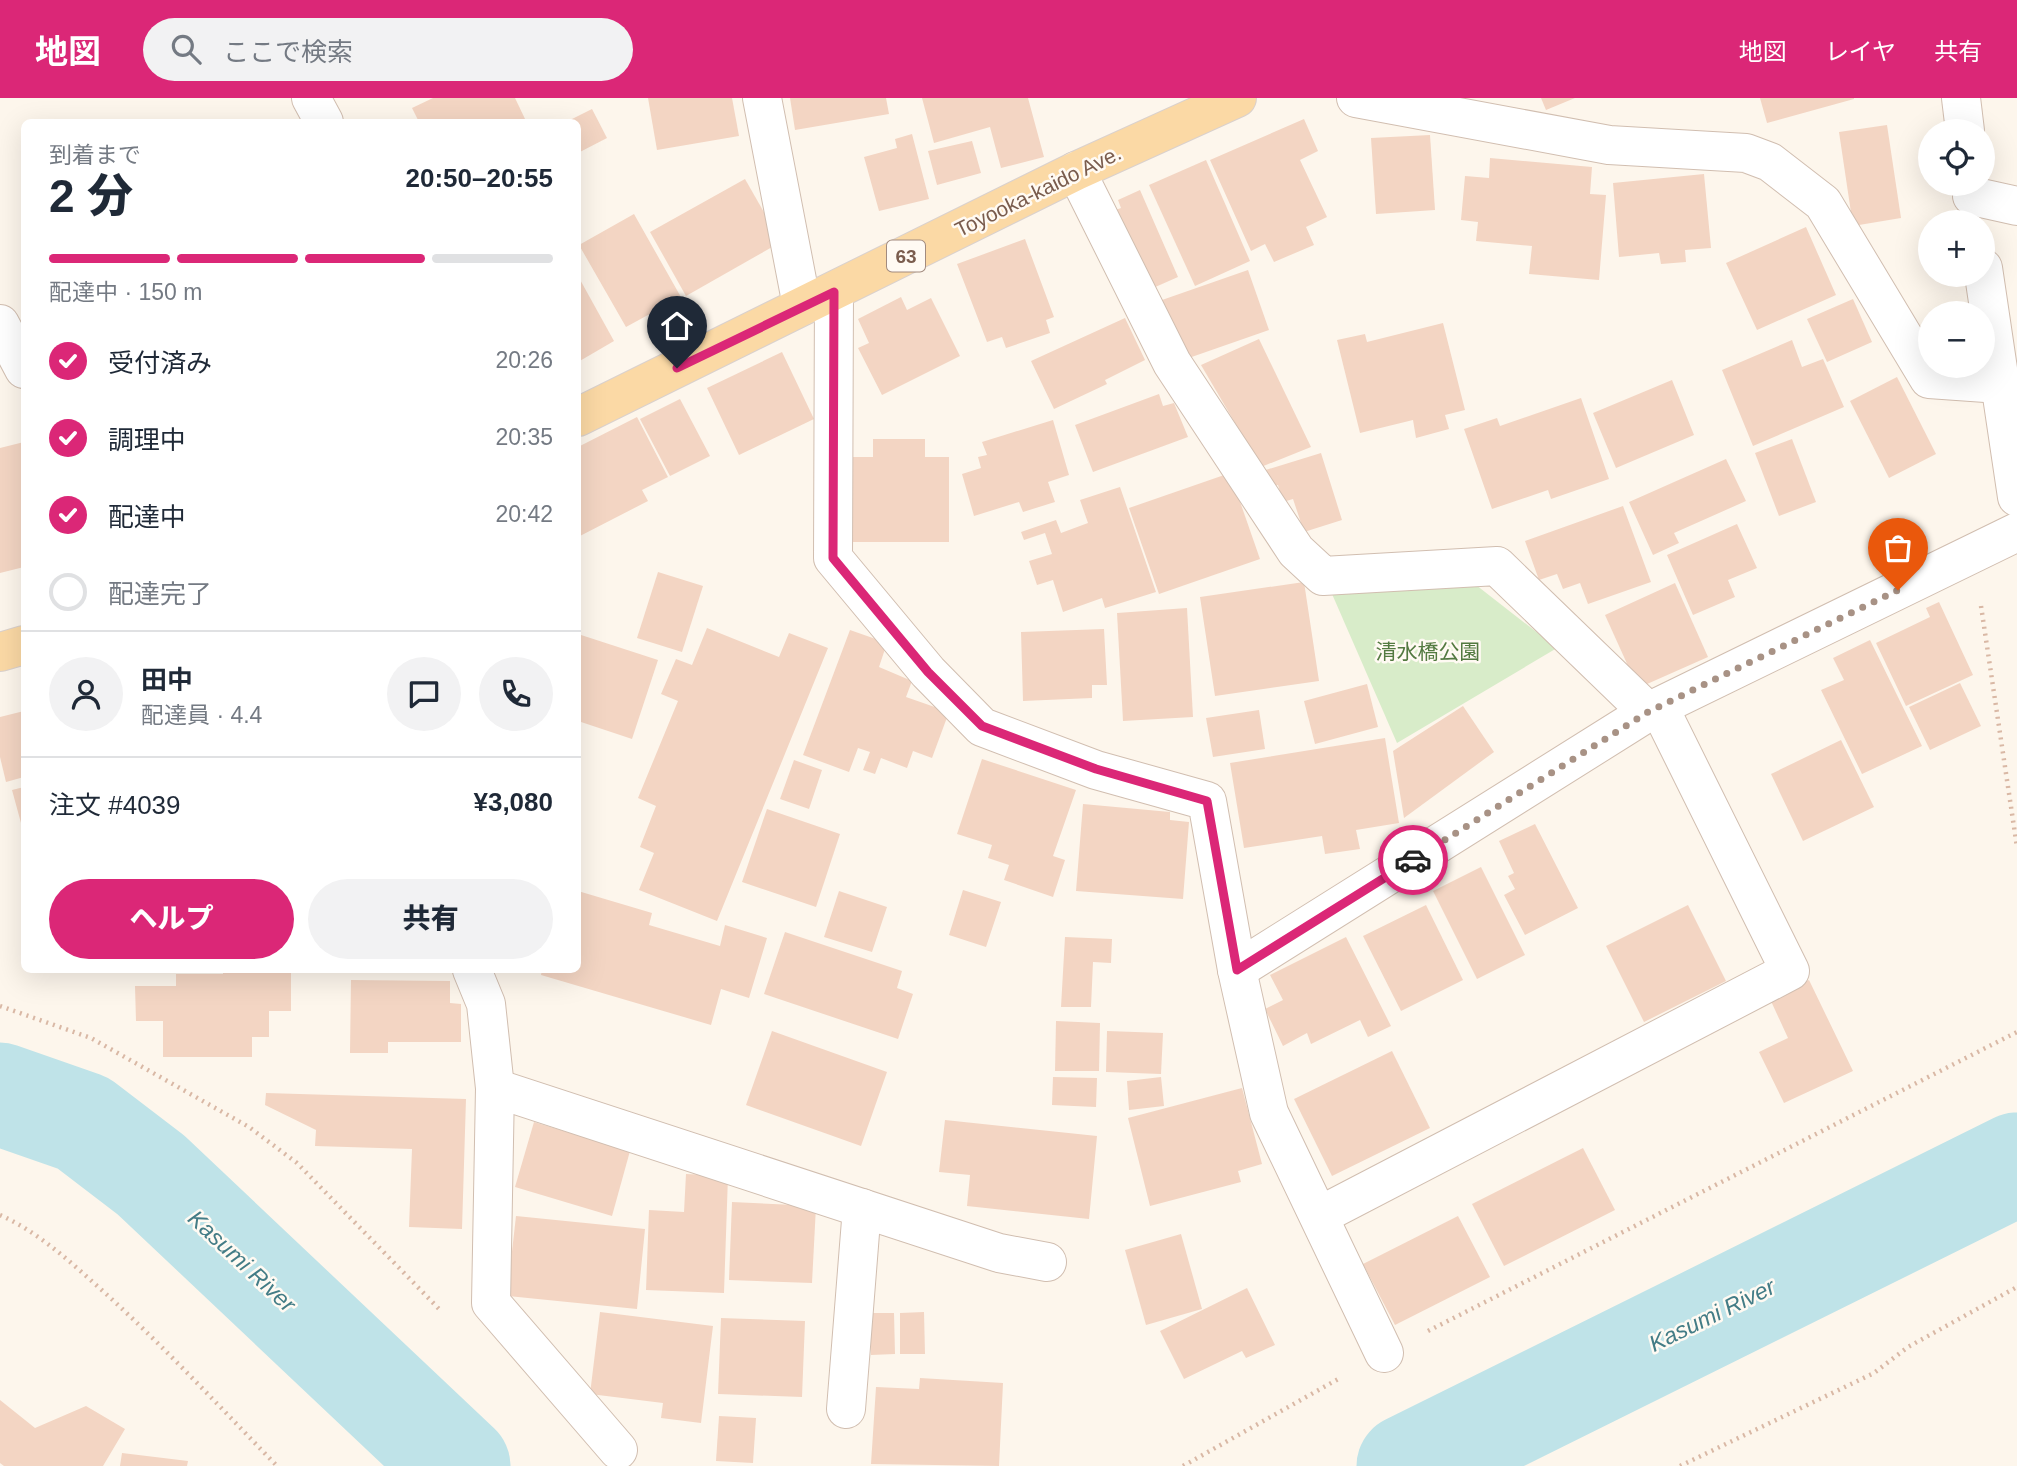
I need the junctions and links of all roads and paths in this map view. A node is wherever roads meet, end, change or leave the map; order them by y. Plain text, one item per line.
1 (311, 98) edge
2 (762, 98) edge
3 (1237, 98) edge
4 (1356, 98) edge
5 (1961, 98) edge
6 (322, 119) edge
7 (1964, 119) edge
8 (1076, 171) junction
9 (1973, 201) edge
10 (2017, 206) edge
11 (1986, 287) edge
12 (818, 299) junction
13 (0, 324) edge
14 (21, 363) edge
15 (2000, 384) junction
16 (581, 416) edge
17 (2017, 497) edge
18 (2017, 532) edge
19 (1980, 605) dead end
20 (21, 646) edge
21 (0, 652) edge
22 (1654, 710) junction
23 (2017, 847) edge
24 (1237, 970) junction
25 (473, 973) edge
26 (0, 1006) edge
27 (2017, 1032) edge
28 (495, 1088) junction
29 (862, 1208) junction
30 (0, 1215) edge
31 (1319, 1216) junction
32 (1047, 1262) dead end
33 (2017, 1287) edge
34 (448, 1319) dead end
35 (1384, 1353) junction
36 (846, 1409) dead end
37 (618, 1450) dead end
38 (277, 1466) edge
39 (1183, 1466) edge
40 (1680, 1466) edge

1 - 6 street
2 - 12 street
3 - 8 main road, Toyooka-kaido Ave. / 63
4 - 15 street
5 - 7 street
8 - 12 main road, Toyooka-kaido Ave. / 63
8 - 22 street
9 - 10 street
11 - 15 street
12 - 16 main road, Toyooka-kaido Ave. / 63
12 - 24 street
13 - 14 street
15 - 17 street
18 - 22 street
19 - 23 path
20 - 21 main road
22 - 24 street
22 - 31 street
24 - 31 street
25 - 28 street
26 - 34 path
27 - 35 path
28 - 29 street
28 - 37 street
29 - 32 street
29 - 36 street
30 - 38 path
31 - 35 street
33 - 40 path
35 - 39 path

